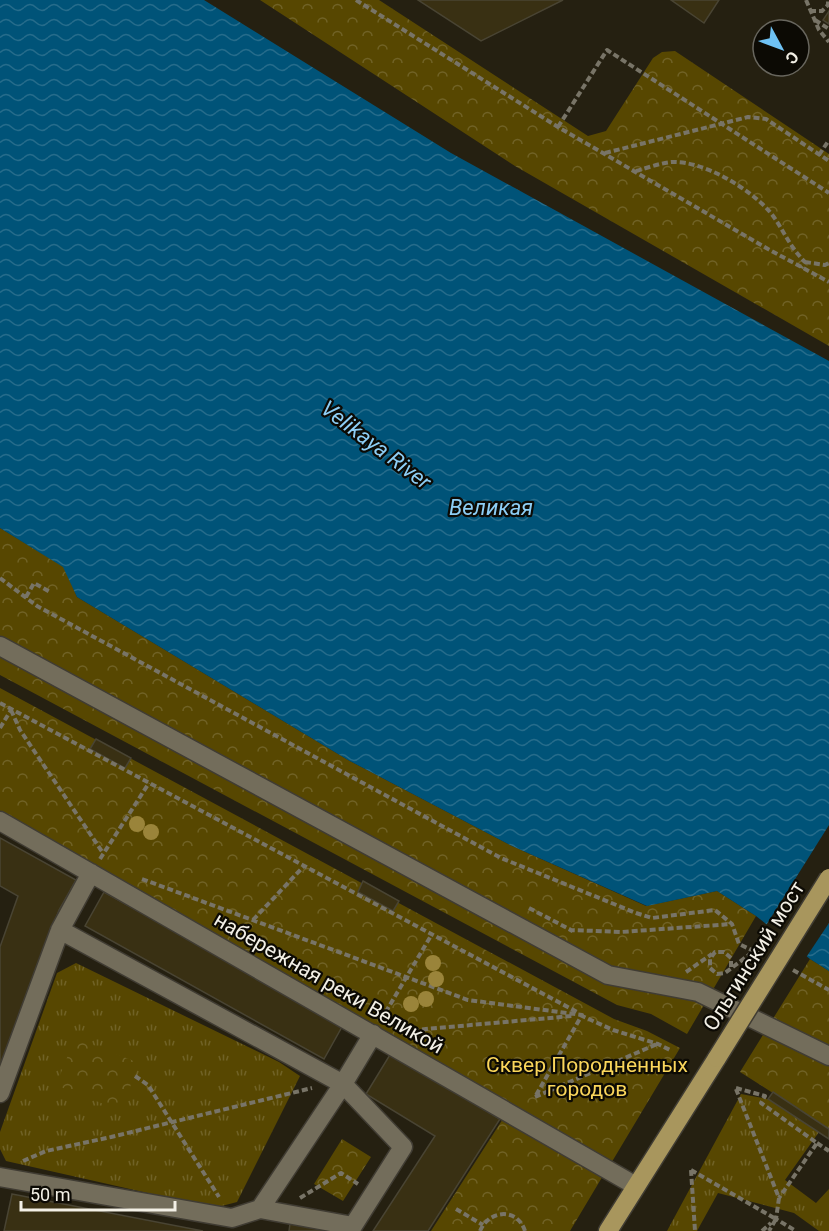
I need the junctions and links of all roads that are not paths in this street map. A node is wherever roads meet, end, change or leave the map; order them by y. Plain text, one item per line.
1 (0, 646) edge
2 (0, 820) edge
3 (100, 869) junction
4 (829, 878) edge
5 (60, 930) junction
6 (373, 1034) junction
7 (829, 1056) edge
8 (340, 1083) junction
9 (0, 1094) edge
10 (0, 1177) edge
11 (636, 1186) junction
12 (268, 1211) junction
13 (608, 1231) edge

1 - 7 street
2 - 3 street, набережная реки Великой
3 - 5 street
3 - 6 street, набережная реки Великой
4 - 11 main road, Ольгинский мост, bridge
5 - 8 street
5 - 9 street
6 - 8 street
6 - 11 street, набережная реки Великой
8 - 12 street
8 - 12 street
10 - 12 street
11 - 13 main road, Ольгинский мост

